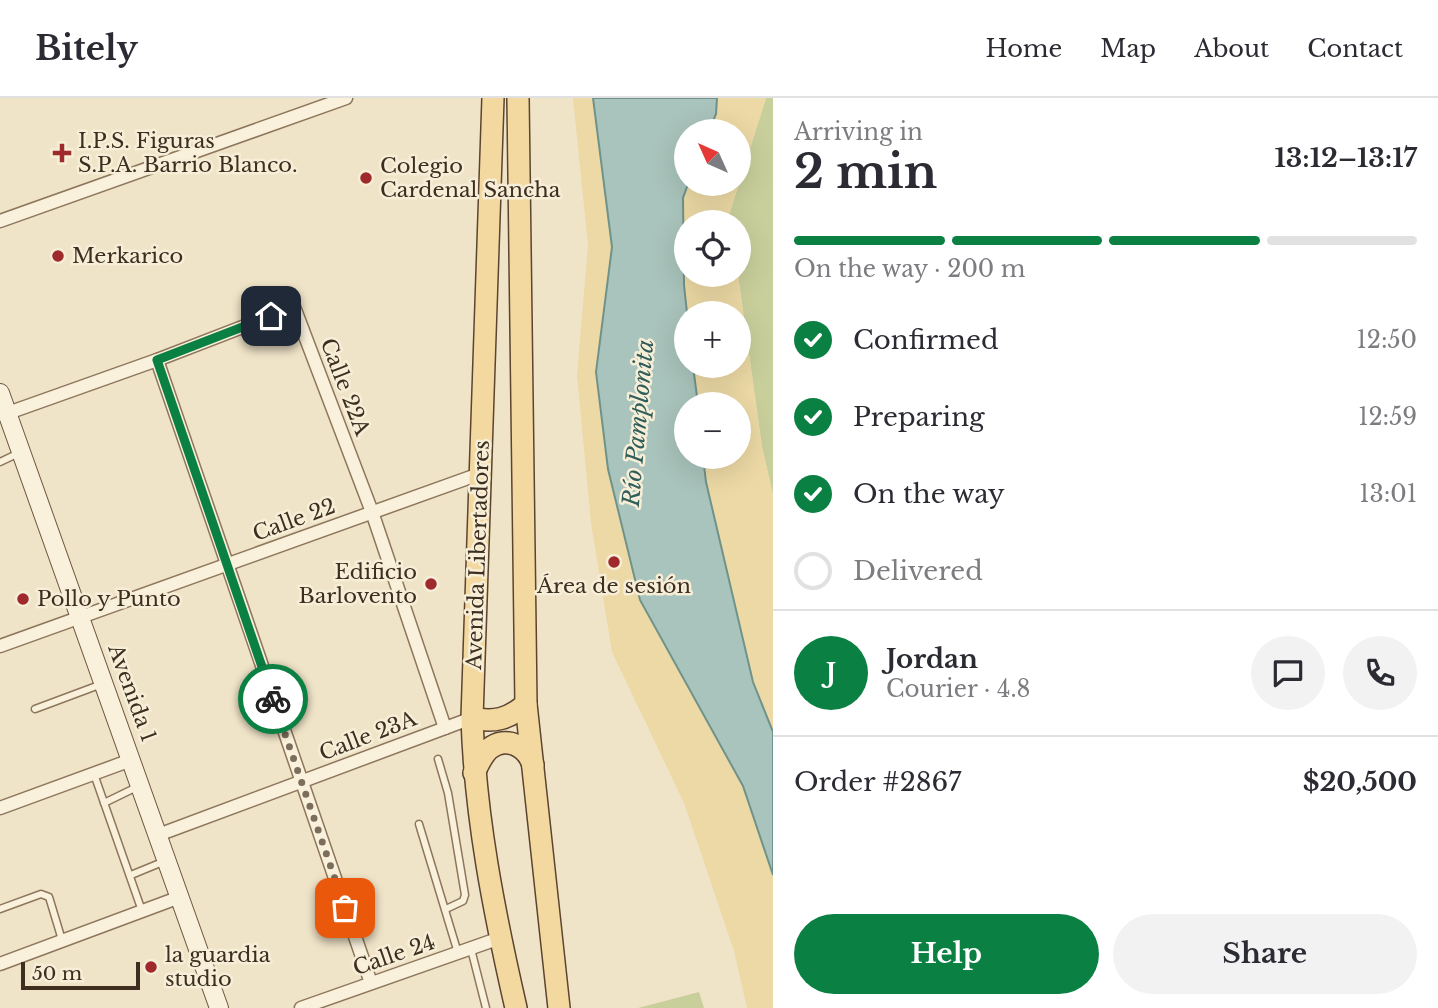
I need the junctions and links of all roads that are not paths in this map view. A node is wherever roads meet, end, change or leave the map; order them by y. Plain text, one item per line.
1 (346, 98) edge
2 (492, 98) edge
3 (518, 98) edge
4 (327, 101) edge
5 (0, 221) edge
6 (157, 360) junction
7 (0, 393) edge
8 (8, 413) junction
9 (22, 452) junction
10 (0, 461) edge
11 (482, 473) junction
12 (372, 512) junction
13 (227, 565) junction
14 (81, 617) junction
15 (0, 646) edge
16 (104, 684) junction
17 (526, 704) junction
18 (35, 709) dead end
19 (472, 718) junction
20 (445, 728) junction
21 (438, 759) dead end
22 (131, 760) junction
23 (533, 765) junction
24 (93, 774) junction
25 (474, 774) junction
26 (301, 782) junction
27 (140, 785) junction
28 (104, 803) junction
29 (0, 808) edge
30 (419, 824) dead end
31 (158, 835) junction
32 (167, 860) junction
33 (131, 875) junction
34 (180, 897) junction
35 (0, 909) edge
36 (446, 909) junction
37 (142, 911) junction
38 (500, 938) junction
39 (62, 940) junction
40 (464, 951) junction
41 (0, 964) edge
42 (370, 984) junction
43 (219, 1008) edge
44 (301, 1008) edge
45 (486, 1008) edge
46 (516, 1008) edge
47 (559, 1008) edge

1 - 4 street
2 - 11 main road, Avenida Libertadores
3 - 17 main road, Avenida Libertadores
4 - 5 street
6 - 8 street, Calle 22A
6 - 12 street, Calle 22A
6 - 13 street
7 - 8 street, Avenida 1
8 - 9 street, Avenida 1
9 - 10 lane
9 - 14 street, Avenida 1
11 - 12 street, Calle 22
11 - 19 main road, Avenida Libertadores
12 - 13 street, Calle 22
12 - 20 street, Calle 22A
13 - 14 street, Calle 22
13 - 26 street
14 - 15 street, Calle 22
14 - 16 street, Avenida 1
16 - 18 lane
16 - 22 street, Avenida 1
17 - 19 main road
17 - 23 main road, Avenida Libertadores
19 - 20 street, Calle 23A
19 - 25 main road, Avenida Libertadores
20 - 26 street, Calle 23A
21 - 36 lane
22 - 24 street
22 - 27 street, Avenida 1
23 - 25 main road
23 - 47 main road, Avenida Libertadores
24 - 28 lane
24 - 29 street
25 - 38 main road, Avenida Libertadores
26 - 31 street, Calle 23A
26 - 42 street
27 - 28 lane
27 - 31 street, Avenida 1
28 - 33 lane
30 - 36 lane
31 - 32 street, Avenida 1
32 - 33 lane
32 - 34 street, Avenida 1
33 - 37 lane
34 - 37 street
34 - 43 street, Avenida 1
35 - 39 lane
36 - 40 lane
37 - 39 street
38 - 40 street, Calle 24
38 - 46 main road, Avenida Libertadores
39 - 41 street
40 - 42 street, Calle 24
40 - 45 lane
42 - 44 street, Calle 24

